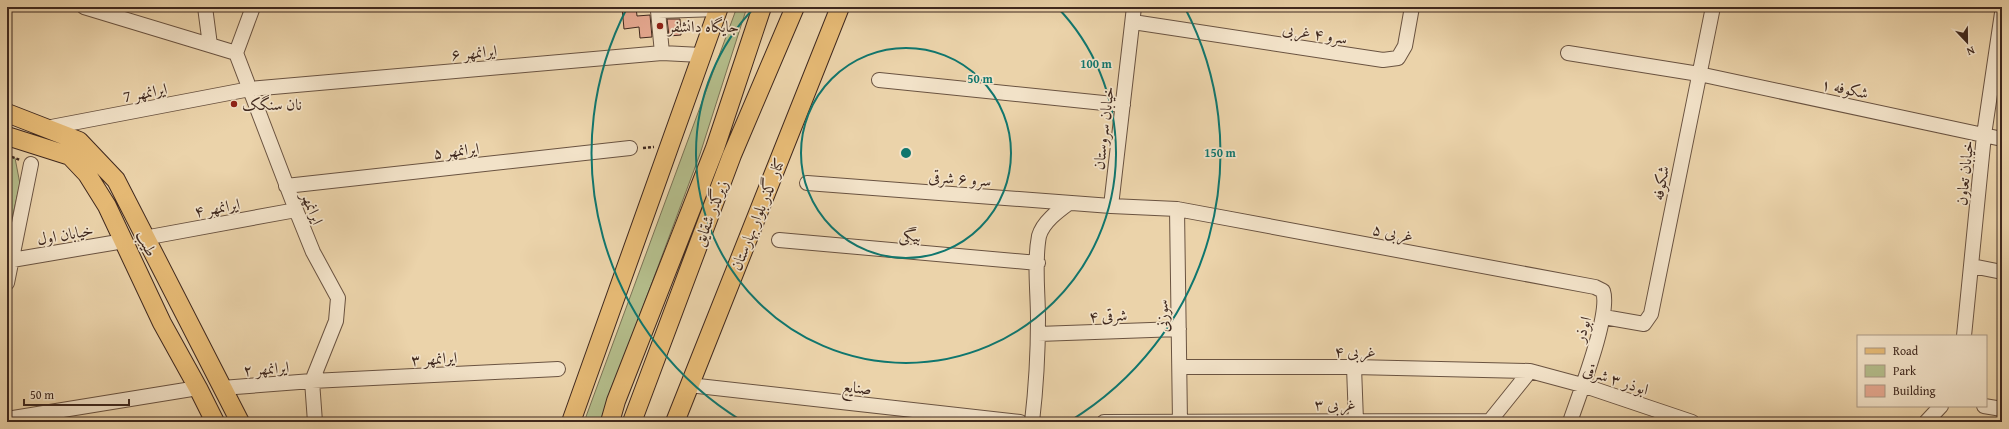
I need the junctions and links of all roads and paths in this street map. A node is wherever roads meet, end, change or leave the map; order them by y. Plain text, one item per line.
1 (84, 7) edge
2 (204, 7) edge
3 (253, 7) edge
4 (762, 7) edge
5 (795, 7) edge
6 (840, 7) edge
7 (1134, 7) edge
8 (1412, 7) edge
9 (1713, 7) edge
10 (719, 8) edge
11 (2002, 13) edge
12 (1133, 22) junction
13 (210, 45) junction
14 (662, 53) junction
15 (1568, 53) dead end
16 (236, 54) junction
17 (701, 55) junction
18 (1699, 74) junction
19 (879, 80) dead end
20 (250, 89) junction
21 (1123, 105) junction
22 (7, 113) edge
23 (46, 128) junction
24 (1984, 135) junction
25 (7, 136) edge
26 (2002, 139) edge
27 (668, 146) junction
28 (630, 148) joint
29 (31, 164) dead end
30 (807, 183) dead end
31 (286, 186) junction
32 (1069, 203) junction
33 (1111, 206) junction
34 (1177, 209) junction
35 (296, 210) junction
36 (144, 238) junction
37 (779, 240) dead end
38 (124, 241) junction
39 (12, 260) junction
40 (1038, 263) junction
41 (1972, 266) junction
42 (2002, 272) edge
43 (7, 282) edge
44 (1603, 291) joint
45 (1604, 317) junction
46 (1179, 329) junction
47 (1038, 334) junction
48 (1964, 335) edge
49 (1180, 367) junction
50 (1354, 367) junction
51 (558, 369) dead end
52 (1530, 371) junction
53 (312, 381) junction
54 (689, 385) junction
55 (1582, 385) junction
56 (198, 388) junction
57 (222, 388) junction
58 (1987, 406) edge
59 (1940, 407) edge
60 (2002, 409) edge
61 (7, 419) edge
62 (1180, 421) edge
63 (1356, 421) junction
64 (215, 422) edge
65 (240, 422) edge
66 (315, 422) edge
67 (571, 422) edge
68 (610, 422) edge
69 (632, 422) edge
70 (675, 422) edge
71 (1020, 422) edge
72 (1032, 422) edge
73 (1104, 422) edge
74 (1490, 422) edge
75 (1570, 422) edge
76 (1692, 422) edge
77 (1926, 422) edge

1 - 13 street
2 - 13 street
3 - 16 street
4 - 68 main road, زیرگذر شقایق
5 - 69 main road, زیرگذر شقایق
6 - 54 main road, کنار گذر بلوار بهارستان
7 - 12 street, خیابان سروستان
8 - 12 street, سرو ۴ غربی
9 - 18 street, شکوفه
10 - 14 street
10 - 17 main road
11 - 24 street, خیابان تعاون
12 - 21 street, خیابان سروستان
13 - 16 street
14 - 17 street, ایرانمهر ۶
14 - 20 street, ایرانمهر ۶
15 - 18 street, شکوفه ۱
16 - 20 street, ایرانمهر
17 - 27 main road
18 - 24 street, شکوفه ۱
18 - 45 street, شکوفه
19 - 21 street
20 - 23 street, ایرانمهر 7
20 - 31 street, ایرانمهر
21 - 33 street, خیابان سروستان
22 - 23 main road, طیب
23 - 36 main road, طیب
24 - 26 street, شکوفه ۱
24 - 41 street, خیابان تعاون
25 - 38 main road, طیب
27 - 28 path
27 - 67 main road
28 - 31 street, ایرانمهر ۵
29 - 39 street
30 - 32 street, سرو ۶ شرقی
31 - 35 street, ایرانمهر
32 - 33 street, سرو ۶ شرقی
32 - 40 street
33 - 34 street, غربی ۵
34 - 44 street, غربی ۵
34 - 46 street, سوزنی
35 - 36 street, ایرانمهر ۴
35 - 53 street, ایرانمهر
36 - 57 main road, طیب
37 - 40 street, بیگی
38 - 39 street, خیابان اول
38 - 56 main road, طیب
39 - 43 street
40 - 47 street
41 - 42 street
41 - 48 street, خیابان تعاون
44 - 45 street, ابوذر
45 - 55 street, ابوذر
46 - 47 street, شرقی ۴
46 - 49 street, سوزنی
47 - 72 street
49 - 50 street, غربی ۴
49 - 62 street, سوزنی
50 - 52 street, غربی ۴
50 - 63 street
51 - 53 street, ایرانمهر ۳
52 - 55 street, ابوذر ۳ شرقی
52 - 74 street
53 - 57 street, ایرانمهر ۲
53 - 66 street, ایرانمهر
54 - 70 main road, کنار گذر بلوار بهارستان
54 - 71 street, صنایع
55 - 75 street, ابوذر
55 - 76 street, ابوذر ۳ شرقی
56 - 61 street
56 - 64 main road, طیب
57 - 65 main road, طیب
58 - 60 street
59 - 77 street
62 - 63 street, غربی ۳
62 - 73 street, غربی ۳
63 - 74 street, غربی ۳

